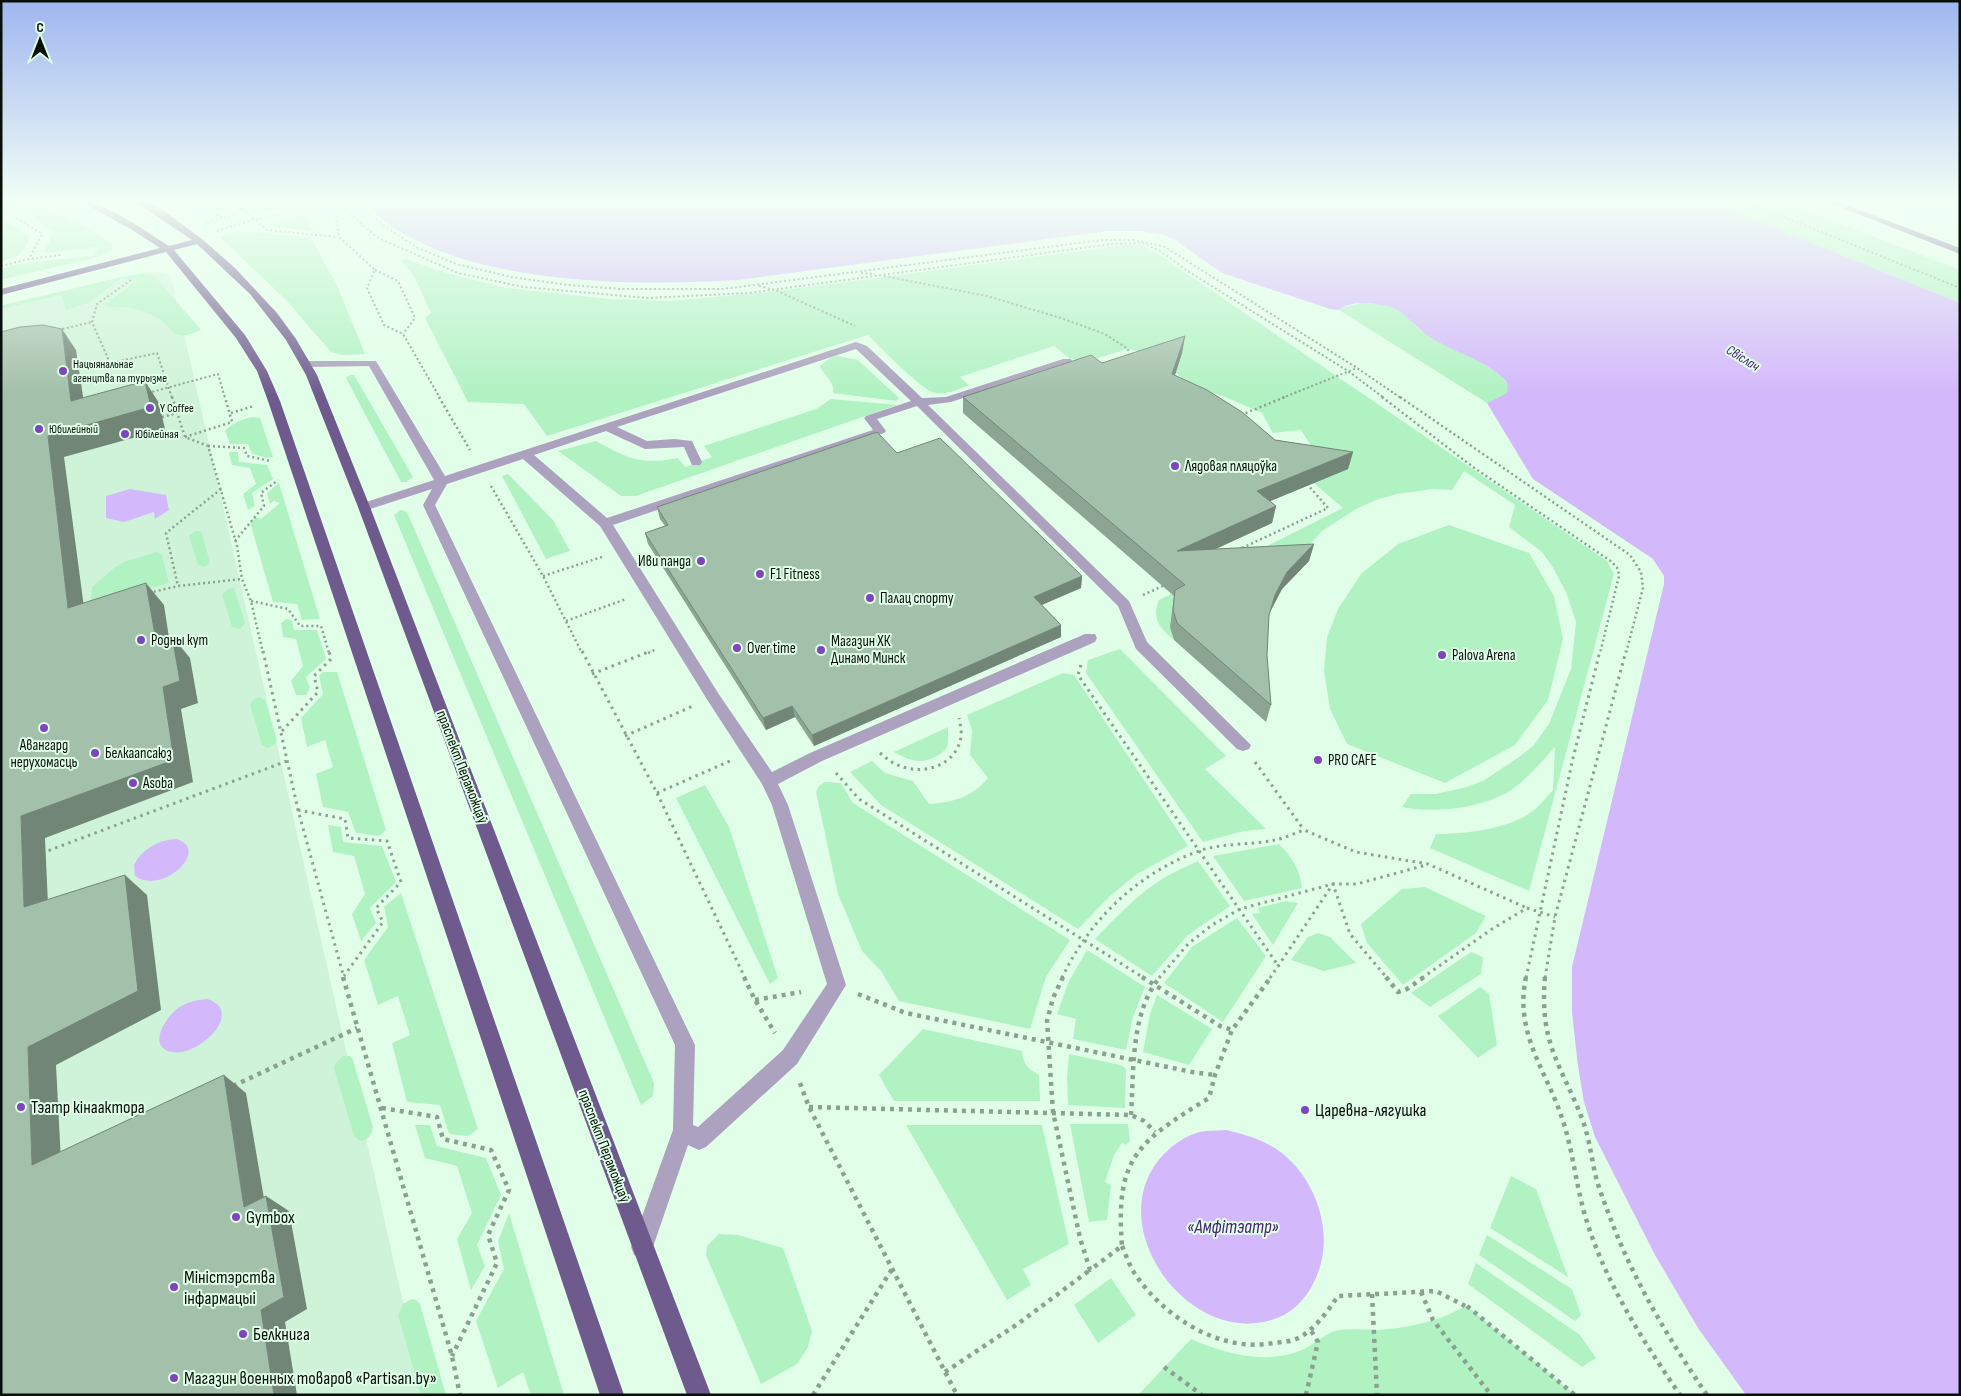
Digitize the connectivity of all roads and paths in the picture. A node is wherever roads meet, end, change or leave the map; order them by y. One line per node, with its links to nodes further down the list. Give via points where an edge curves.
1 (108, 265): 19 (main road)
2 (181, 265): 116 (main road, via 241,337 262,372 274,401)
3 (224, 265): 28 (main road, праспект Пераможцаў, via 287,332)
4 (370, 265): 12 (path)
5 (438, 265): 18 (path, via 499,282 576,293 647,298)
6 (461, 265): 16 (path, via 511,277 621,289 723,289)
7 (909, 265): 13 (path)
8 (954, 265): 14 (path)
9 (1179, 265): 30 (path)
10 (1195, 265): 29 (path)
11 (1903, 265): 17 (path)
12 (375, 270): 22 (path, via 368,288 384,325); 22 (path, via 398,281 415,318)
13 (856, 272): 14 (path); 16 (path)
14 (880, 275): 18 (path); 24 (path, via 987,296 1061,318 1105,334 1128,349)
15 (131, 280): 20 (path, via 97,304)
16 (756, 285): 18 (path)
17 (1960, 288)
18 (775, 290): 23 (path, via 857,327)
19 (1, 292)
20 (92, 322): 21 (path); 31 (path, via 110,362 157,353)
21 (56, 330)
22 (403, 334): 43 (path)
23 (856, 345): 33 (lane); 37 (lane)
24 (1129, 358): 26 (path); 27 (path)
25 (1067, 361): 33 (lane, via 947,400)
26 (1121, 362)
27 (1136, 362)
28 (306, 364): 45 (lane, via 372,363); 48 (main road, праспект Пераможцаў)
29 (1357, 368): 30 (path); 85 (path, via 1621,548 1641,572 1643,588)
30 (1348, 371): 36 (path, via 1241,415); 84 (path, via 1473,467 1601,553 1618,568 1619,576 1573,758)
31 (169, 388): 32 (path); 34 (path); 38 (path, via 218,374 231,413 232,422)
32 (142, 395)
33 (919, 402): 49 (lane, via 870,418 880,431); 60 (lane)
34 (177, 413): 35 (path); 38 (path)
35 (162, 417)
36 (1247, 422)
37 (607, 427): 40 (lane); 42 (lane, via 645,445 688,444)
38 (185, 437): 39 (path)
39 (208, 446): 41 (path, via 244,448 247,456); 47 (path)
40 (525, 454): 43 (lane); 49 (lane)
41 (272, 461)
42 (696, 462)
43 (481, 469): 45 (lane); 53 (path)
44 (279, 479): 50 (path, via 261,493 264,506)
45 (442, 482): 48 (lane); 103 (lane, via 429,505 685,1045)
46 (1308, 486): 52 (path, via 1328,508)
47 (221, 489): 50 (path); 56 (path, via 166,534)
48 (364, 507): 106 (main road, праспект Пераможцаў)
49 (605, 523): 51 (lane)
50 (235, 542): 54 (path)
51 (622, 550): 53 (path); 57 (lane)
52 (1240, 550)
53 (543, 576): 61 (path)
54 (242, 579): 56 (path); 59 (path)
55 (1169, 583): 60 (path)
56 (178, 586): 58 (path)
57 (646, 592): 61 (path); 63 (lane)
58 (141, 596)
59 (251, 601): 67 (path); 67 (path, via 288,609 300,626 321,626 331,659 314,676 318,692)
60 (1124, 604): 70 (lane, via 1141,645)
61 (566, 621): 64 (path)
62 (1090, 638): 66 (lane); 78 (path, via 1078,675)
63 (678, 641): 64 (path); 65 (lane)
64 (592, 674): 68 (path)
65 (713, 697): 68 (path); 71 (lane)
66 (952, 698): 69 (lane); 69 (path, via 961,726 961,739 957,753 949,762 926,770 904,768 886,759)
67 (282, 732): 73 (path)
68 (625, 736): 75 (path)
69 (865, 736): 72 (lane)
70 (1243, 746): 77 (path)
71 (749, 753): 74 (lane); 75 (path)
72 (816, 757): 74 (lane); 86 (path, via 843,779 859,800)
73 (286, 761): 76 (path); 79 (path)
74 (769, 781): 89 (lane, via 780,804)
75 (657, 793): 91 (path)
76 (298, 810): 88 (path); 88 (path, via 344,819 348,838 387,841 401,882 376,908 383,922)
77 (1304, 830): 78 (path, via 1276,840); 80 (path, via 1356,852)
78 (1200, 850): 83 (path); 86 (path, via 1154,873 1126,893)
79 (38, 855)
80 (1428, 864): 81 (path, via 1357,884); 82 (path)
81 (1333, 884): 82 (path, via 1350,934 1398,992); 83 (path); 87 (path)
82 (1527, 908): 84 (path)
83 (1240, 909): 87 (path); 90 (path, via 1188,944)
84 (1540, 911): 85 (path); 125 (path, via 1525,981 1524,1006 1531,1047 1566,1129 1579,1198 1591,1234 1609,1276)
85 (1556, 918): 126 (path, via 1545,980 1544,1016 1551,1054 1583,1122 1598,1186 1619,1243 1669,1335)
86 (1082, 941): 90 (path); 94 (path, via 1053,998)
87 (1279, 967): 93 (path)
88 (344, 977): 92 (path)
89 (837, 985): 91 (path); 94 (path, via 906,1013); 95 (lane)
90 (1153, 986): 93 (path); 96 (path, via 1139,1024)
91 (754, 1000): 95 (path)
92 (357, 1028): 98 (path); 99 (path)
93 (1232, 1030): 97 (path)
94 (1048, 1043): 96 (path); 101 (path)
95 (790, 1057): 100 (path); 103 (lane, via 699,1140)
96 (1135, 1060): 97 (path); 102 (path)
97 (1215, 1075): 104 (path, via 1209,1098)
98 (224, 1090)
99 (382, 1108): 112 (path); 112 (path, via 436,1116 442,1139 491,1150 509,1190 488,1235 497,1263)
100 (809, 1108): 101 (path); 107 (path)
101 (1053, 1112): 102 (path); 108 (path)
102 (1131, 1115): 104 (path, via 1144,1121)
103 (683, 1130): 106 (lane)
104 (1155, 1132): 105 (path, via 1133,1157 1123,1179 1119,1206)
105 (1122, 1246): 108 (path); 111 (path, via 1136,1276 1159,1302 1189,1325 1227,1342 1259,1345 1295,1340)
106 (642, 1247): 117 (main road, праспект Пераможцаў)
107 (892, 1269): 114 (path); 118 (path)
108 (1090, 1270): 114 (path)
109 (1421, 1292): 110 (path); 123 (path, via 1433,1320); 124 (path, via 1436,1291 1466,1306)
110 (1372, 1294): 111 (path, via 1338,1296 1320,1322); 122 (path)
111 (1310, 1329): 121 (path, via 1318,1342)
112 (452, 1356): 115 (path)
113 (1164, 1368): 120 (path)
114 (945, 1372): 119 (path)
115 (460, 1395)
116 (612, 1395)
117 (699, 1395)
118 (813, 1395)
119 (957, 1395)
120 (1202, 1395)
121 (1306, 1395)
122 (1377, 1395)
123 (1491, 1395)
124 (1574, 1395)
125 (1680, 1395)
126 (1707, 1395)

